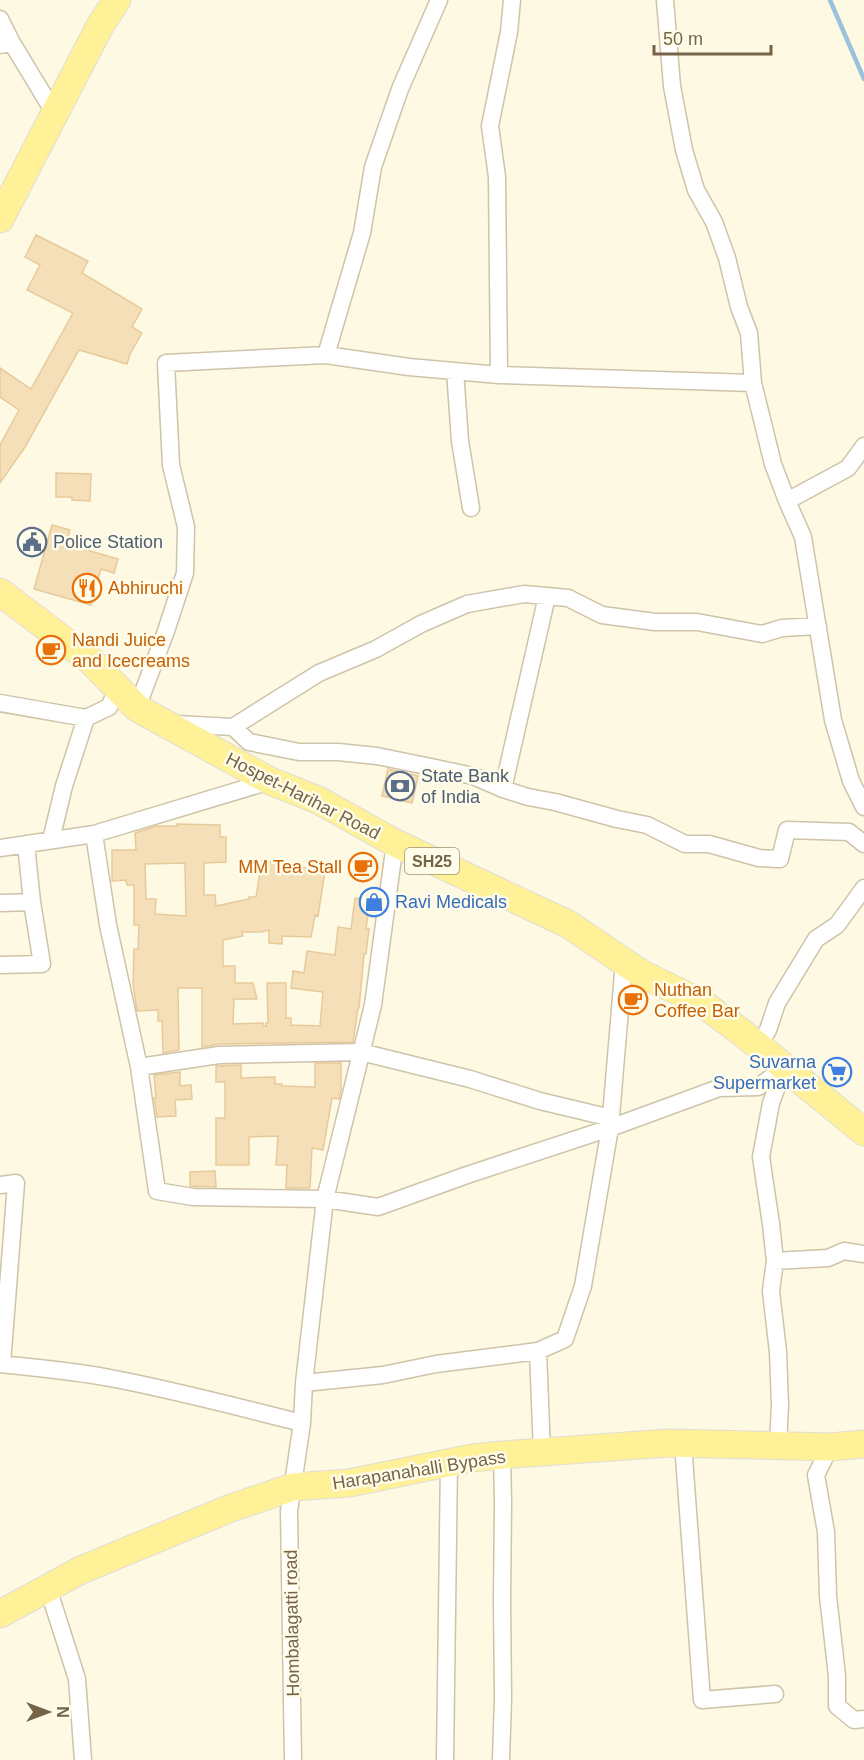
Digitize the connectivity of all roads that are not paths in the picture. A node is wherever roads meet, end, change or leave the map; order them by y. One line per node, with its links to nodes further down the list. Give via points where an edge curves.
1 (117, 0): 7 (main road)
2 (439, 0): 9 (street, via 400,89 373,167 362,233)
3 (512, 0): 11 (street, via 490,126 497,177)
4 (665, 0): 12 (street, via 672,86 684,150 696,190 714,222 727,258 748,333)
5 (0, 19): 6 (street)
6 (6, 44): 7 (street)
7 (54, 114): 8 (main road)
8 (0, 219)
9 (326, 355): 10 (street); 21 (street, via 166,363 171,465 186,527 186,573)
10 (455, 371): 11 (street); 15 (street, via 460,441)
11 (499, 375): 12 (street)
12 (753, 383): 14 (street)
13 (864, 446): 14 (street, via 849,468)
14 (786, 501): 18 (street, via 803,537)
15 (471, 508)
16 (0, 592): 19 (main road, Hospet-Harihar Road / SH25, via 90,660)
17 (547, 596): 18 (street, via 568,598 602,615 697,621 762,634 782,628); 24 (street, via 524,594 467,604 319,673); 26 (street)
18 (818, 626): 27 (street, via 833,720 851,781)
19 (118, 688): 21 (main road, Hospet-Harihar Road / SH25); 22 (street, via 109,707)
20 (0, 703): 22 (street)
21 (136, 708): 23 (main road, Hospet-Harihar Road / SH25)
22 (86, 718): 29 (street)
23 (166, 724): 24 (street); 25 (main road, Hospet-Harihar Road / SH25)
24 (233, 728): 26 (street, via 249,742 299,752 377,756 473,776)
25 (270, 781): 28 (street); 30 (main road, Hospet-Harihar Road / SH25, via 318,800)
26 (503, 789): 32 (street, via 647,825 685,844 709,844 759,858 780,859 787,830 849,832)
27 (864, 807)
28 (94, 834): 29 (street); 41 (street, via 108,925)
29 (51, 840): 31 (street)
30 (395, 843): 37 (main road, Hospet-Harihar Road / SH25, via 567,924); 40 (street, Hombalagatti road, via 373,1005)
31 (26, 844): 33 (street); 35 (street)
32 (864, 844)
33 (0, 848)
34 (864, 888): 39 (street, via 837,925 816,939 777,1003)
35 (32, 902): 36 (street); 38 (street, via 42,964)
36 (0, 903)
37 (624, 962): 39 (main road, Hospet-Harihar Road / SH25, via 702,1003); 43 (street)
38 (0, 964)
39 (758, 1047): 42 (main road, Hospet-Harihar Road / SH25)
40 (361, 1052): 41 (street, via 219,1055); 43 (street, via 470,1079); 46 (street, Hombalagatti road)
41 (139, 1067): 46 (street, via 157,1191 193,1197)
42 (784, 1068): 43 (street, via 758,1087 719,1088); 44 (main road, Hospet-Harihar Road / SH25); 48 (street, via 771,1103 761,1157)
43 (611, 1123): 46 (street, via 378,1207); 49 (street, via 583,1286 565,1339)
44 (864, 1131)
45 (0, 1185): 50 (street, via 16,1183)
46 (325, 1199): 51 (street, Hombalagatti road)
47 (864, 1254): 48 (street, via 844,1251 828,1258)
48 (775, 1260): 55 (street, via 771,1291 778,1352)
49 (538, 1351): 51 (street); 57 (street)
50 (1, 1364): 52 (street, via 112,1378)
51 (304, 1383): 52 (street, Hombalagatti road)
52 (302, 1423): 60 (street, Hombalagatti road)
53 (683, 1444): 55 (main road, Harapanahalli Bypass); 57 (main road, Harapanahalli Bypass); 63 (street, via 702,1700)
54 (864, 1444): 56 (main road, Harapanahalli Bypass)
55 (778, 1446): 56 (main road, Harapanahalli Bypass)
56 (830, 1447): 64 (street, via 816,1475 826,1532 837,1706 854,1720)
57 (542, 1453): 58 (main road, Harapanahalli Bypass)
58 (502, 1455): 59 (main road, Harapanahalli Bypass); 68 (street)
59 (448, 1462): 60 (main road, Harapanahalli Bypass, via 349,1483); 67 (street)
60 (292, 1487): 61 (main road, Harapanahalli Bypass, via 81,1570); 66 (street, Hombalagatti road, via 289,1511)
61 (48, 1588): 62 (main road, Harapanahalli Bypass); 65 (street, via 77,1679)
62 (0, 1614)
63 (775, 1694)
64 (864, 1719)
65 (83, 1760)
66 (293, 1760)
67 (445, 1760)
68 (501, 1760)

